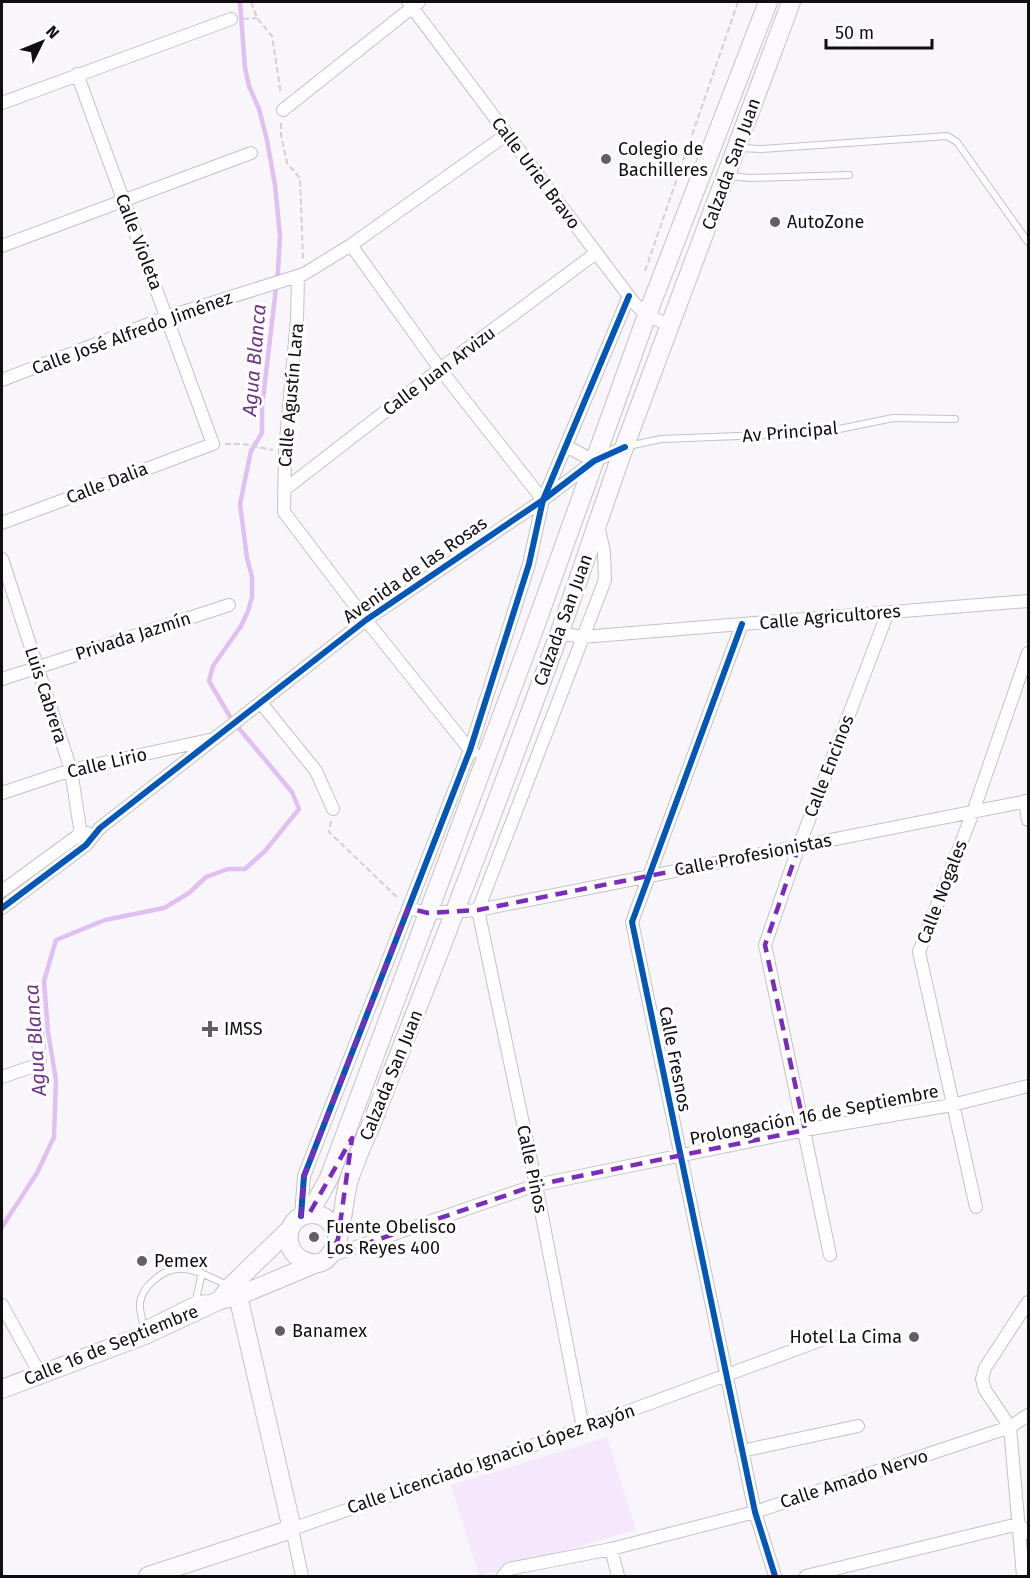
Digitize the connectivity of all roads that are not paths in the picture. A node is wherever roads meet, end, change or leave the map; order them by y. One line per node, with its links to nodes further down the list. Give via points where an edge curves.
1 (768, 2): 19 (main road, Calzada San Juan)
2 (791, 2): 9 (main road, Calzada San Juan)
3 (413, 3): 7 (street); 8 (street, Calle Uriel Bravo)
4 (231, 19): 5 (street)
5 (77, 74): 6 (street); 13 (street, Calle Violeta)
6 (2, 103)
7 (284, 110)
8 (506, 135): 16 (street, Calle José Alfredo Jiménez); 17 (street, Calle Uriel Bravo)
9 (737, 148): 12 (main road, Calzada San Juan); 14 (lane, via 761,150 946,136 957,142)
10 (251, 153): 13 (street)
11 (849, 175): 12 (lane)
12 (727, 176): 21 (main road, Calzada San Juan)
13 (124, 201): 15 (street); 20 (street, Calle Violeta)
14 (1029, 242)
15 (2, 246)
16 (351, 246): 18 (street, Calle José Alfredo Jiménez); 22 (street)
17 (596, 254): 19 (street, Calle Uriel Bravo); 22 (street, Calle Juan Arvizu)
18 (297, 276): 20 (street, Calle José Alfredo Jiménez); 29 (street, Calle Agustín Lara)
19 (637, 305): 21 (street, Calle Uriel Bravo); 26 (street); 28 (main road, Calzada San Juan)
20 (167, 317): 23 (street, Calle José Alfredo Jiménez); 25 (street, Calle Violeta)
21 (671, 326): 27 (main road, Calzada San Juan)
22 (440, 369): 29 (street, Calle Juan Arvizu); 30 (street)
23 (2, 380)
24 (955, 419): 27 (lane, Av Principal, via 893,418 820,433 662,439)
25 (213, 444): 31 (street, Calle Dalia)
26 (566, 446): 28 (street); 30 (street)
27 (625, 447): 28 (street, Avenida de las Rosas); 32 (main road, Calzada San Juan)
28 (594, 461): 30 (street, Avenida de las Rosas); 46 (main road, Calzada San Juan, via 532,635)
29 (284, 490): 37 (street, Calle Agustín Lara, via 284,512)
30 (543, 500): 37 (street, Avenida de las Rosas); 46 (street)
31 (2, 523)
32 (598, 524): 39 (main road, Calzada San Juan); 40 (street, via 605,580)
33 (2, 559): 42 (street, Luis Cabrera)
34 (1029, 601): 36 (street, Calle Agricultores)
35 (229, 605): 42 (street, Privada Jazmín)
36 (888, 612): 38 (street, Calle Agricultores); 54 (street, Calle Encinos)
37 (366, 620): 44 (street, Avenida de las Rosas); 46 (street)
38 (742, 624): 40 (street, Calle Agricultores); 55 (street, Calle Fresnos)
39 (559, 633): 40 (street, Calle Agricultores); 59 (main road, Calzada San Juan)
40 (582, 637): 60 (street)
41 (1029, 653): 51 (street, Calle Nogales)
42 (37, 668): 43 (street, Privada Jazmín); 47 (street, Luis Cabrera)
43 (2, 679)
44 (258, 706): 45 (street, Avenida de las Rosas); 50 (street, via 316,771)
45 (214, 739): 47 (street, Calle Lirio); 53 (street)
46 (477, 753): 58 (street); 61 (main road, Calzada San Juan)
47 (71, 770): 48 (street, Calle Lirio); 53 (street, Luis Cabrera)
48 (2, 793)
49 (1027, 801): 51 (street, Calle Profesionistas); 52 (street)
50 (333, 809)
51 (973, 812): 54 (street, Calle Profesionistas); 65 (street, Calle Nogales, via 919,952)
52 (1029, 820)
53 (83, 840): 56 (street); 57 (street)
54 (799, 846): 55 (street, Calle Profesionistas); 66 (street, Calle Encinos, via 765,945)
55 (648, 876): 60 (street, Calle Profesionistas); 67 (street, Calle Fresnos, via 632,922)
56 (2, 891)
57 (2, 908)
58 (408, 908): 61 (street, Calle Profesionistas); 72 (street, via 304,1176)
59 (457, 910): 60 (street, Calle Profesionistas); 61 (street, Calle Profesionistas); 69 (main road, Calzada San Juan)
60 (478, 910): 70 (street, Calle Pinos)
61 (428, 913): 68 (main road, Calzada San Juan)
62 (34, 994): 63 (street, via 40,1064)
63 (2, 1077)
64 (1029, 1086): 65 (street, Prolongación 16 de Septiembre)
65 (952, 1105): 66 (street, Prolongación 16 de Septiembre); 71 (street, Calle Nogales)
66 (805, 1131): 67 (street, Prolongación 16 de Septiembre); 74 (street, Calle Encinos)
67 (680, 1156): 70 (street, Prolongación 16 de Septiembre); 83 (street, Calle Fresnos)
68 (329, 1178): 69 (main road); 72 (main road, Calzada San Juan)
69 (348, 1182): 73 (main road, Calzada San Juan)
70 (536, 1185): 75 (street, Prolongación 16 de Septiembre); 89 (street, Calle Pinos)
71 (976, 1207)
72 (300, 1220): 73 (main road, via 320,1214 336,1228); 75 (main road, via 289,1242 294,1253 304,1261); 77 (main road, Calle 16 de Septiembre)
73 (338, 1239): 75 (main road, via 336,1248)
74 (830, 1255)
75 (323, 1259): 77 (main road, Calle 16 de Septiembre)
76 (202, 1272): 77 (lane); 78 (lane); 81 (lane, via 178,1267 161,1273 145,1288 140,1304)
77 (229, 1294): 78 (lane); 81 (main road, Calle 16 de Septiembre); 93 (main road)
78 (196, 1299): 81 (lane)
79 (1029, 1302): 88 (street, via 985,1368 982,1379)
80 (2, 1305): 84 (street)
81 (144, 1330): 84 (main road, Calle 16 de Septiembre)
82 (832, 1336): 83 (street, Calle Licenciado Ignacio López Rayón)
83 (726, 1375): 89 (street, Calle Licenciado Ignacio López Rayón); 90 (street, Calle Fresnos)
84 (41, 1376): 85 (main road, Calle 16 de Septiembre)
85 (2, 1389)
86 (1029, 1415): 88 (street, Calle Amado Nervo)
87 (858, 1426): 90 (street)
88 (1010, 1427): 91 (street, Calle Amado Nervo); 92 (street)
89 (583, 1428): 93 (street, Calle Licenciado Ignacio López Rayón)
90 (742, 1451): 91 (street, Calle Fresnos)
91 (755, 1512): 95 (street, Calle Amado Nervo); 100 (street, Calle Fresnos)
92 (1018, 1524): 94 (street); 101 (street); 102 (street)
93 (292, 1530): 96 (main road, Calle Licenciado Ignacio López Rayón); 97 (street)
94 (1029, 1533)
95 (611, 1550): 98 (street, Calle Amado Nervo, via 509,1569); 99 (street)
96 (148, 1576)
97 (302, 1576)
98 (503, 1576)
99 (618, 1576)
100 (775, 1576)
101 (806, 1576)
102 (1023, 1576)

